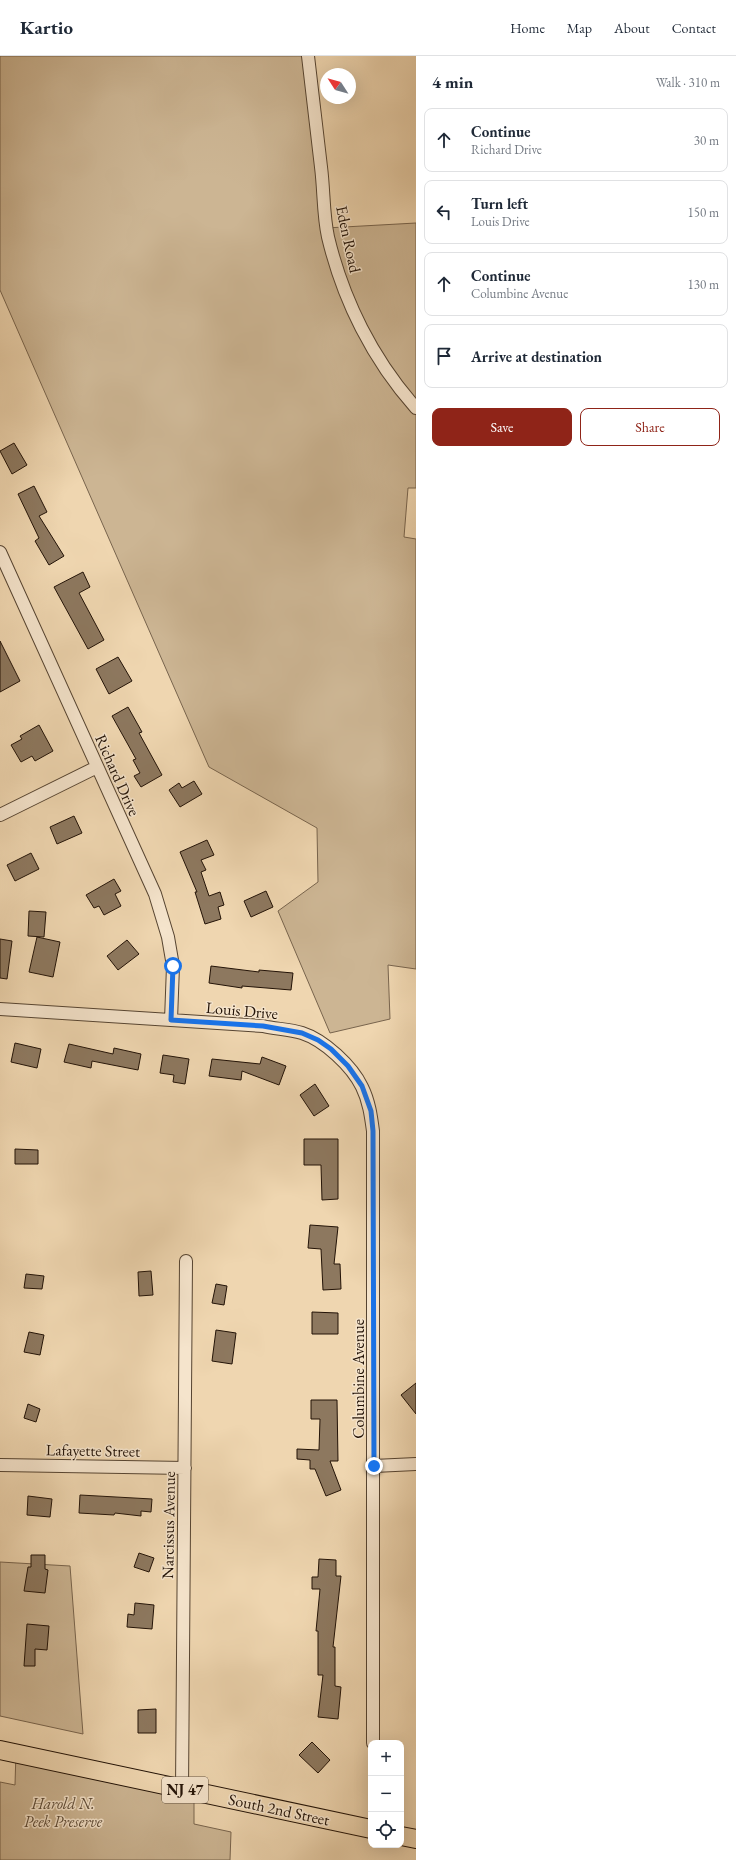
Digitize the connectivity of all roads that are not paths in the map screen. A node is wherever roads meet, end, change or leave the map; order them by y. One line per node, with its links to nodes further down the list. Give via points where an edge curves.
1 (308, 56): 2 (street, Eden Road, via 325,218 335,262 346,294 380,361)
2 (416, 408)
3 (0, 552): 4 (street, Richard Drive)
4 (97, 767): 5 (street); 7 (street, Richard Drive, via 155,894 168,937 173,966)
5 (0, 815)
6 (0, 1009): 7 (street, Louis Drive)
7 (171, 1020): 8 (street, Louis Drive, via 263,1026 302,1033 331,1049 348,1066 362,1086 371,1111)
8 (373, 1182): 12 (street, Columbine Avenue)
9 (186, 1261): 13 (street, Narcissus Avenue)
10 (416, 1464): 12 (street)
11 (0, 1465): 13 (street, Lafayette Street)
12 (374, 1466): 14 (street, Columbine Avenue)
13 (185, 1468): 16 (street, Narcissus Avenue)
14 (373, 1740)
15 (0, 1750): 16 (main road, South 2nd Street / NJ 47)
16 (182, 1789): 17 (main road, South 2nd Street / NJ 47)
17 (368, 1828)
18 (404, 1837): 19 (main road)
19 (416, 1839)

